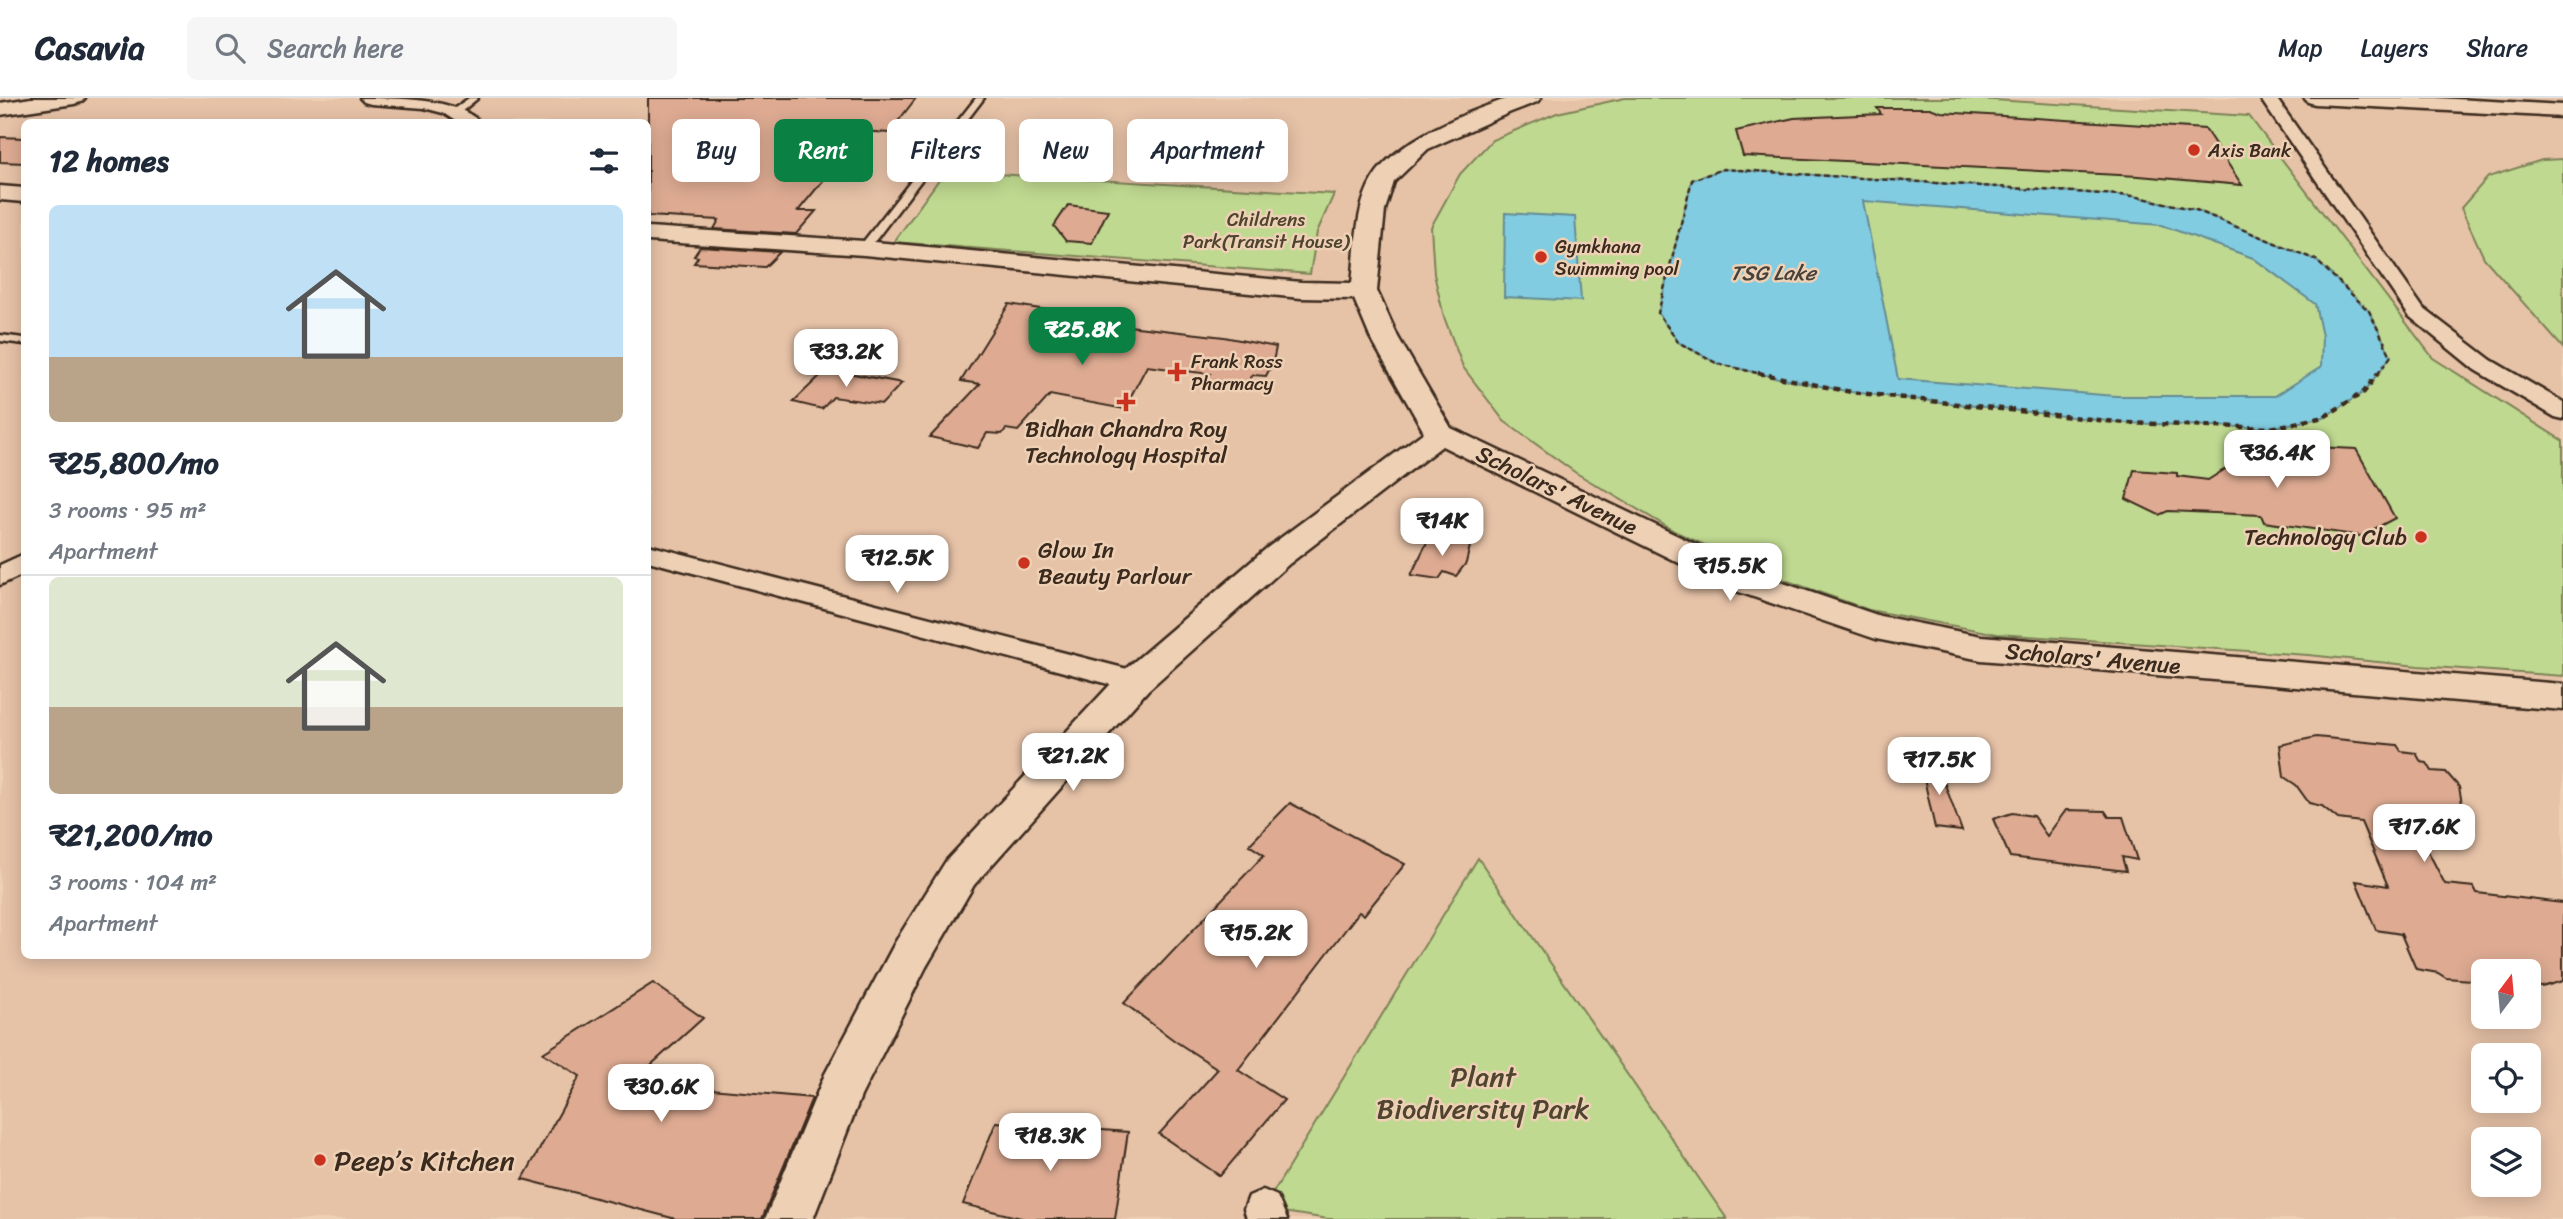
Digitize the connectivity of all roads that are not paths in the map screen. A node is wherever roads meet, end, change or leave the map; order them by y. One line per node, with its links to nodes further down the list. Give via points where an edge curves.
1 (74, 98): 7 (street)
2 (371, 98): 8 (street)
3 (980, 98): 13 (lane)
4 (1530, 98): 14 (street, via 1420,144 1383,180 1373,210)
5 (2268, 98): 17 (street, via 2416,312 2483,365)
6 (2315, 98): 9 (street)
7 (0, 109)
8 (467, 110)
9 (2563, 111)
10 (0, 193): 11 (street)
11 (21, 195)
12 (651, 234): 13 (street)
13 (864, 248): 14 (street, via 1301,290)
14 (1364, 291): 18 (street, via 1384,337)
15 (0, 338): 16 (lane)
16 (21, 341)
17 (2563, 412)
18 (1440, 434): 22 (street, via 1278,556); 23 (street, Scholars' Avenue, via 1748,583 1876,627 1981,648)
19 (651, 554): 22 (street)
20 (21, 565): 21 (street)
21 (0, 576)
22 (1135, 681): 24 (street, via 960,873 911,954 841,1089)
23 (2563, 697)
24 (789, 1219)

